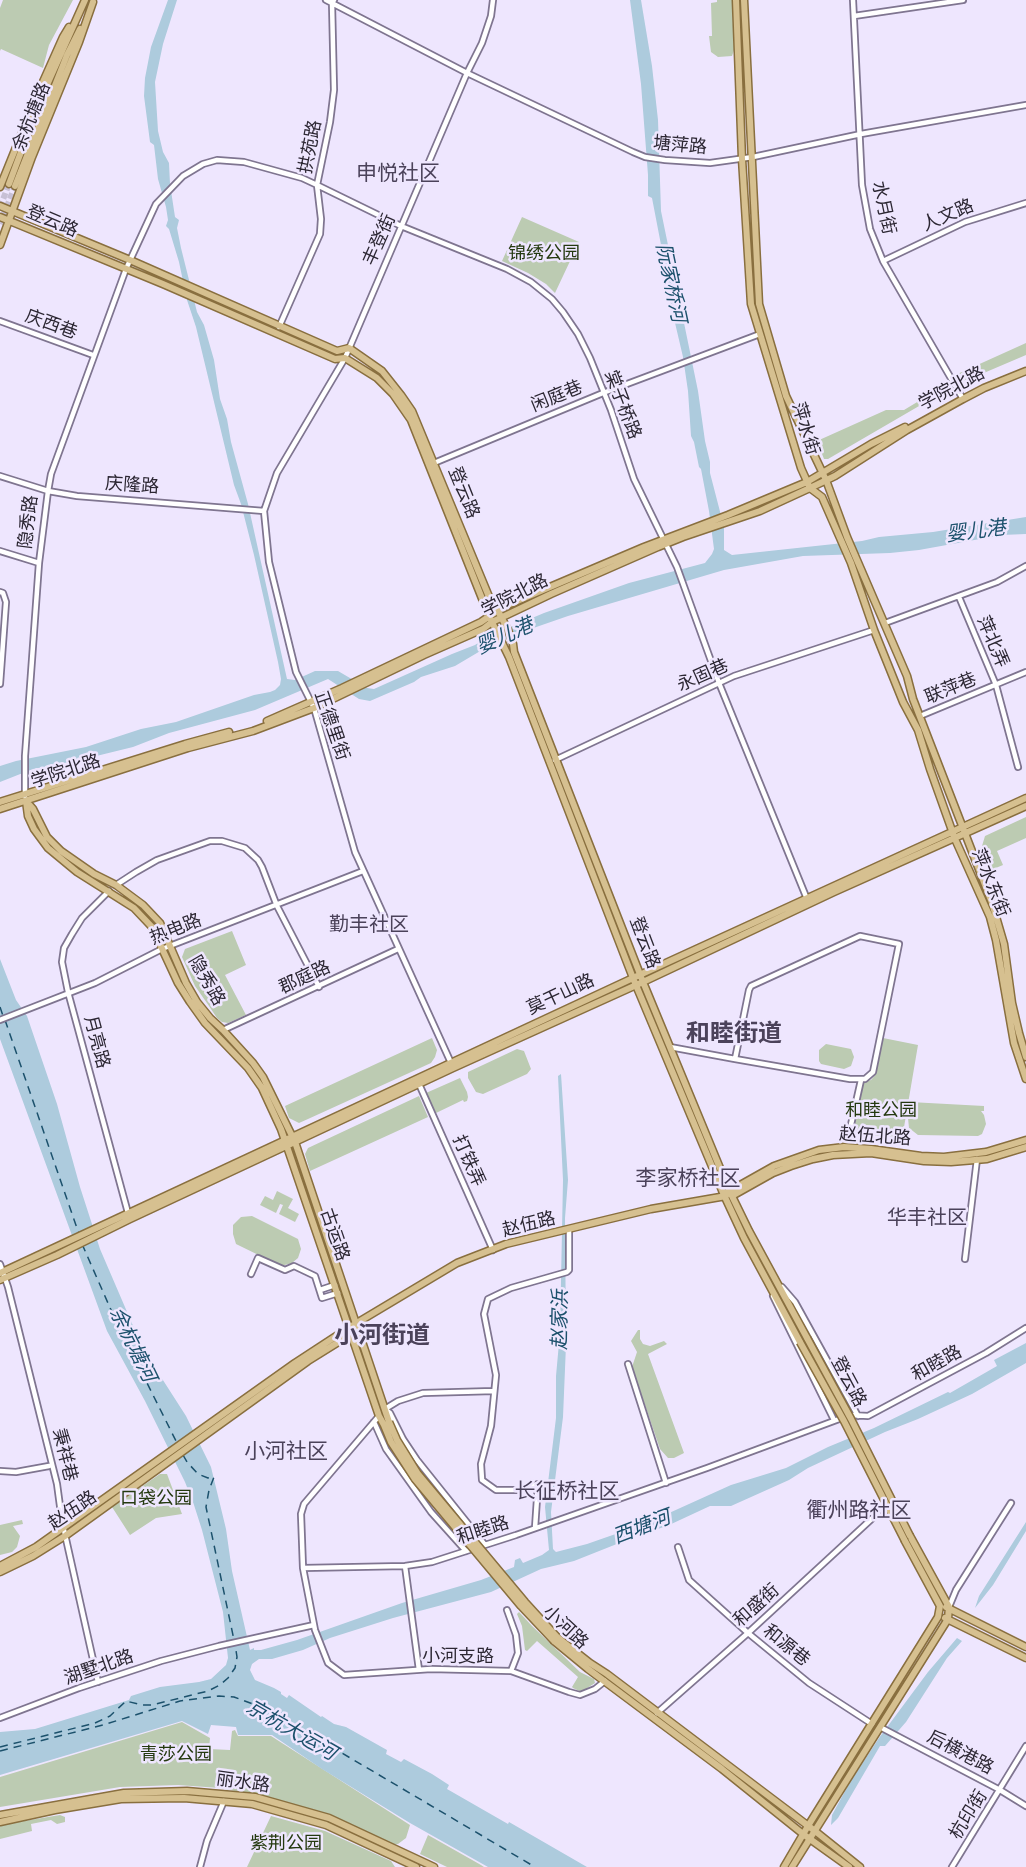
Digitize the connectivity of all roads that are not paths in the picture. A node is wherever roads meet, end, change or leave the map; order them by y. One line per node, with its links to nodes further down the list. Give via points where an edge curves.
1 (85, 0): 12 (main road, 余杭塘路)
2 (326, 0): 10 (street, 塘萍路)
3 (493, 0): 14 (street, 丰登街, via 482,43)
4 (736, 0): 18 (main road, 萍水街)
5 (744, 0): 17 (main road, 萍水街)
6 (854, 0): 13 (street, 水月街)
7 (908, 0): 11 (street)
8 (963, 0): 11 (street)
9 (94, 1): 12 (main road, 余杭塘路, via 12,185 42,96); 23 (main road, 余杭塘路)
10 (333, 2): 14 (street, 塘萍路); 19 (street, 拱苑路, via 334,90)
11 (908, 9): 13 (street)
12 (79, 11): 20 (main road, 余杭塘路, via 63,37)
13 (854, 16): 16 (street, 水月街)
14 (467, 73): 18 (street, 塘萍路, via 645,157 710,163); 26 (street, 丰登街)
15 (1026, 105): 16 (street, 塘萍路)
16 (861, 134): 17 (street, 塘萍路); 29 (street, 水月街, via 866,212)
17 (753, 157): 18 (street, 塘萍路); 42 (main road, 萍水街, via 759,304 786,396)
18 (742, 159): 33 (main road, 萍水街, via 750,304)
19 (317, 184): 26 (street, 棠子桥路); 28 (street, 棠子桥路, via 230,160 203,164 183,176 156,204); 32 (street, 拱苑路, via 320,234)
20 (0, 187)
21 (1026, 203): 29 (street, 人文路, via 965,222)
22 (0, 206): 23 (main road, 登云路)
23 (12, 211): 25 (main road, 余杭塘路); 28 (main road, 登云路)
24 (0, 217): 25 (main road, 登云路)
25 (9, 220): 27 (main road, 余杭塘路); 30 (main road, 登云路)
26 (401, 226): 34 (street, 丰登街); 38 (street, 棠子桥路, via 507,269 552,299 578,334)
27 (0, 245)
28 (130, 260): 30 (street, 隐秀路); 32 (main road, 登云路)
29 (883, 261): 39 (street, 水月街)
30 (126, 269): 35 (street, 隐秀路); 36 (main road, 登云路, via 335,359)
31 (0, 321): 35 (street, 庆西巷)
32 (279, 327): 34 (main road, 登云路, via 337,351)
33 (760, 334): 38 (street, 闲庭巷); 43 (main road, 萍水街)
34 (350, 348): 36 (street, 丰登街); 40 (main road, 登云路, via 382,371 401,395)
35 (93, 355): 44 (street, 隐秀路)
36 (345, 358): 45 (street, 正德里街, via 277,473); 56 (main road, 登云路, via 385,385 411,420)
37 (1026, 369): 39 (main road, 学院北路)
38 (603, 393): 40 (street, 闲庭巷); 47 (street, 棠子桥路, via 634,479)
39 (961, 397): 42 (main road, 学院北路, via 871,444)
40 (434, 463): 54 (main road, 登云路)
41 (0, 476): 44 (street, 庆隆路)
42 (824, 477): 43 (main road, 学院北路); 46 (main road, 萍水街)
43 (809, 485): 46 (main road, 萍水街, via 822,497); 47 (main road, 学院北路)
44 (48, 491): 45 (street, 庆隆路); 50 (street, 隐秀路)
45 (264, 511): 63 (street, 正德里街, via 269,562 296,672)
46 (844, 538): 49 (main road, 萍水街)
47 (665, 541): 54 (main road, 学院北路); 55 (main road, 学院北路); 60 (street, 棠子桥路)
48 (0, 551): 50 (street)
49 (854, 562): 57 (main road, 萍水街); 58 (main road, 萍水街)
50 (39, 563): 67 (street, 隐秀路)
51 (1026, 566): 53 (street)
52 (0, 592): 61 (street, via 6,602)
53 (958, 597): 57 (street); 62 (street, 萍北弄)
54 (498, 611): 55 (main road, 登云路); 56 (main road, 学院北路)
55 (501, 618): 56 (main road, 学院北路); 65 (main road, 登云路)
56 (490, 619): 63 (main road, 学院北路); 65 (main road, 登云路)
57 (885, 623): 64 (main road, 萍水街)
58 (874, 630): 60 (street, 永固巷); 74 (main road, 萍水街, via 918,730)
59 (1026, 672): 62 (street, 联萍巷)
60 (719, 683): 65 (street, 永固巷); 80 (street, 棠子桥路)
61 (0, 684)
62 (996, 685): 64 (street, 联萍巷); 66 (street, 萍北弄)
63 (311, 704): 67 (main road, 学院北路, via 246,729); 69 (main road, 学院北路, via 253,731); 77 (street, 正德里街)
64 (920, 716): 73 (main road, 萍水街)
65 (553, 761): 85 (main road, 登云路)
66 (1018, 767)
67 (24, 793): 69 (street, 隐秀路); 70 (main road, 学院北路)
68 (1026, 798): 73 (main road, 莫干山路)
69 (26, 801): 72 (main road, 学院北路); 78 (main road, 隐秀路, via 47,837 61,851); 79 (main road, 隐秀路, via 34,829 48,848)
70 (0, 802)
71 (1026, 806): 75 (main road, 莫干山路)
72 (0, 809)
73 (962, 827): 74 (main road, 莫干山路); 75 (main road, 萍水街)
74 (952, 831): 76 (main road, 萍水街); 80 (main road, 莫干山路)
75 (965, 834): 76 (main road, 莫干山路); 91 (main road, 萍水东街, via 1004,944 1012,1003)
76 (955, 839): 85 (main road, 莫干山路); 94 (main road, 萍水东街, via 990,917 1012,1034)
77 (363, 871): 81 (street, 热电路); 84 (street, 正德里街)
78 (116, 885): 81 (street, via 184,849 222,841 245,848 258,860); 82 (main road, 隐秀路, via 159,923)
79 (109, 891): 83 (main road, 隐秀路, via 134,908 152,927); 87 (street, 月亮路, via 82,918 64,948 62,962)
80 (807, 899): 85 (main road, 莫干山路)
81 (277, 906): 82 (street, 热电路); 86 (street)
82 (170, 946): 83 (street, 热电路); 89 (main road, 隐秀路, via 197,1002)
83 (162, 949): 87 (street, 热电路, via 95,983); 100 (main road, 隐秀路, via 178,983 205,1023 262,1088)
84 (398, 949): 86 (street, 郡庭路); 93 (street, 正德里街)
85 (638, 980): 90 (main road, 登云路); 93 (main road, 莫干山路); 104 (main road, 登云路)
86 (319, 987): 89 (street, 郡庭路)
87 (68, 992): 88 (street, 热电路); 105 (street, 月亮路)
88 (0, 1020)
89 (223, 1030): 98 (main road, 隐秀路, via 263,1077)
90 (670, 1047): 92 (street); 103 (main road, 登云路)
91 (1026, 1057)
92 (735, 1059): 95 (street); 95 (street, via 751,986 860,936 867,937 899,944 873,1072)
93 (452, 1066): 96 (main road, 莫干山路); 98 (main road, 莫干山路)
94 (1026, 1079)
95 (861, 1080): 97 (street)
96 (419, 1084): 98 (main road, 莫干山路); 108 (street, 打铁弄)
97 (850, 1129)
98 (293, 1139): 100 (main road, 莫干山路); 117 (main road, 古运路)
99 (1026, 1140): 103 (main road, 赵伍北路, via 993,1150 944,1157 844,1147 819,1150 774,1166)
100 (286, 1143): 105 (main road, 莫干山路); 106 (main road, 莫干山路); 114 (main road, 古运路)
101 (1026, 1147): 102 (main road, 赵伍北路)
102 (977, 1160): 103 (main road, 赵伍北路, via 936,1162 871,1154 833,1155 790,1166); 109 (street)
103 (731, 1193): 104 (main road, 赵伍路); 113 (main road, 登云路)
104 (724, 1195): 107 (main road, 赵伍路); 113 (main road, 登云路)
105 (128, 1213): 106 (main road, 莫干山路)
106 (111, 1225): 112 (main road)
107 (568, 1230): 108 (main road, 赵伍路); 121 (street, via 567,1272 488,1299 484,1314 496,1375)
108 (493, 1250): 117 (main road, 赵伍路, via 457,1263)
109 (965, 1259)
110 (0, 1264): 112 (street, 秉祥巷)
111 (251, 1274): 115 (street, via 258,1258 285,1270 294,1266 315,1276)
112 (2, 1276): 135 (street, 秉祥巷, via 57,1484)
113 (770, 1278): 124 (street, via 795,1302); 125 (street, via 776,1306); 137 (main road, 登云路, bridge, via 851,1419)
114 (335, 1284): 115 (street); 116 (main road, 古运路)
115 (320, 1290): 116 (street, via 322,1298)
116 (338, 1293): 119 (main road, 古运路)
117 (357, 1324): 119 (main road, 赵伍路); 122 (main road, 古运路)
118 (1026, 1328): 124 (street, 和睦路, via 914,1392 868,1416)
119 (351, 1331): 123 (main road, 小河路); 128 (main road, 赵伍路)
120 (628, 1364): 131 (street)
121 (494, 1391): 122 (street, via 423,1393); 134 (street, via 491,1426 481,1464 482,1480 496,1490 520,1490 538,1484)
122 (386, 1409): 127 (main road, 古运路); 138 (street, via 417,1460)
123 (379, 1416): 126 (street); 127 (main road, 小河路)
124 (858, 1416): 125 (street, 和睦路, via 850,1414)
125 (834, 1420): 131 (street, 和睦路)
126 (374, 1422): 140 (street, via 386,1449 431,1512); 143 (street, via 304,1504)
127 (387, 1423): 152 (main road, 小河路, bridge, via 391,1442 415,1479 520,1606)
128 (158, 1465): 135 (main road, 赵伍路); 136 (main road, 赵伍路)
129 (49, 1466): 130 (street)
130 (0, 1471)
131 (666, 1482): 134 (street, 和睦路)
132 (1011, 1503): 146 (street)
133 (878, 1513): 151 (street, 和盛街)
134 (538, 1527): 138 (street, 和睦路)
135 (64, 1528): 136 (street, 秉祥巷); 141 (main road, 赵伍路)
136 (65, 1536): 144 (main road, 赵伍路); 158 (street, 秉祥巷)
137 (908, 1538): 145 (main road, 登云路); 146 (main road, 登云路)
138 (485, 1545): 140 (street, 和睦路)
139 (678, 1547): 151 (street, 和源巷, via 688,1580)
140 (466, 1551): 142 (street, 和睦路)
141 (0, 1566)
142 (405, 1566): 143 (street, 和睦路); 155 (street)
143 (303, 1568): 150 (street)
144 (0, 1572)
145 (940, 1606): 146 (main road); 148 (main road)
146 (949, 1607): 149 (main road); 153 (main road)
147 (507, 1610): 156 (street, via 518,1653)
148 (938, 1617): 149 (main road); 161 (main road)
149 (948, 1618): 154 (main road); 162 (main road)
150 (315, 1627): 155 (street, 小河支路, via 328,1663 344,1675); 158 (street, 湖墅北路, via 208,1649)
151 (748, 1633): 159 (street, 和盛街); 161 (street, 和源巷, via 809,1683)
152 (556, 1639): 157 (main road, 小河路); 159 (main road, 小河路)
153 (1026, 1647)
154 (1026, 1658)
155 (419, 1670): 156 (street, 小河支路)
156 (511, 1671): 157 (street, 小河支路, via 580,1695)
157 (605, 1681): 159 (main road, 小河路)
158 (98, 1682): 160 (street, 湖墅北路)
159 (655, 1715): 169 (main road, 小河路); 171 (main road, 小河路)
160 (0, 1718)
161 (872, 1724): 169 (main road)
162 (883, 1728): 164 (street, 后横港路); 170 (main road)
163 (1026, 1746): 164 (street, 杭印街)
164 (1000, 1790): 166 (street, 后横港路); 182 (street, 杭印街)
165 (224, 1801): 168 (main road, 丽水路, via 121,1799); 174 (main road, 丽水路, via 252,1804 326,1825); 175 (street)
166 (1026, 1806)
167 (0, 1815): 173 (main road, 丽水路, via 124,1793 187,1791 255,1797 329,1818)
168 (0, 1822)
169 (807, 1826): 170 (main road, 小河路); 171 (main road)
170 (815, 1831): 172 (main road); 181 (main road, 小河路)
171 (803, 1834): 172 (main road, 小河路); 178 (main road)
172 (810, 1839): 179 (main road); 180 (main road, 小河路)
173 (409, 1855): 174 (street); 177 (main road, 丽水路)
174 (405, 1865): 176 (main road, 丽水路)
175 (200, 1867)
176 (416, 1867)
177 (434, 1867)
178 (784, 1867)
179 (792, 1867)
180 (849, 1867)
181 (860, 1867)
182 (952, 1867)

